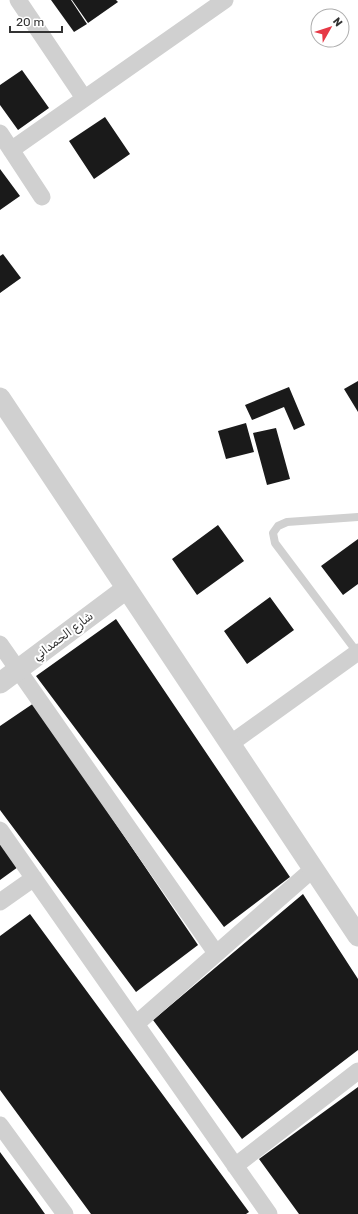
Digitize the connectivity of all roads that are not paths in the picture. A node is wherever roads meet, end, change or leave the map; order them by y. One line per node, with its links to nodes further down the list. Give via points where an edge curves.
1 (18, 0): 3 (street)
2 (225, 0): 3 (street)
3 (84, 98): 5 (street)
4 (0, 134): 5 (street)
5 (11, 150): 6 (street)
6 (42, 198)
7 (0, 398): 9 (street)
8 (358, 517): 11 (lane, via 287,522 278,526 273,533 275,543)
9 (126, 589): 12 (street, شارع الحمداني); 14 (street)
10 (0, 644): 12 (street)
11 (358, 652): 14 (street)
12 (18, 669): 13 (street, شارع الحمداني); 20 (street)
13 (0, 683)
14 (230, 744): 16 (street)
15 (0, 830): 17 (street)
16 (313, 869): 19 (street); 20 (street)
17 (34, 878): 18 (street); 21 (street)
18 (0, 902)
19 (358, 936)
20 (216, 954): 21 (street)
21 (136, 1024): 24 (street)
22 (358, 1071): 24 (street)
23 (0, 1125): 25 (street)
24 (235, 1166): 26 (street)
25 (65, 1214)
26 (269, 1214)

